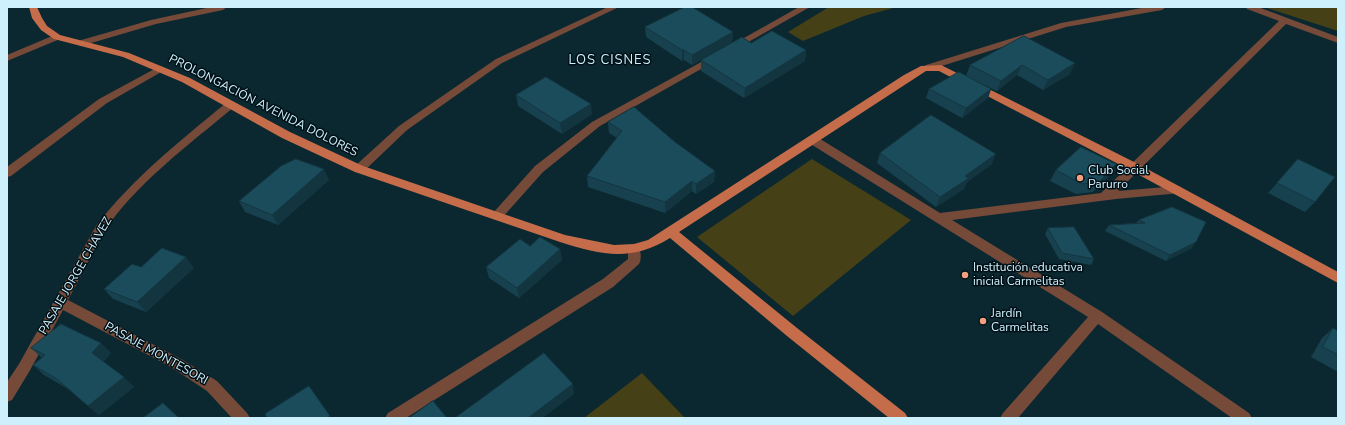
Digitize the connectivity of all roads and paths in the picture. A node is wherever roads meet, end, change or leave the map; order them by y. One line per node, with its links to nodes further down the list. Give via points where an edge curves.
1 (33, 7): 8 (main road, PROLONGACIÓN AVENIDA DOLORES, via 44,28)
2 (223, 7): 10 (street, via 154,22)
3 (615, 7): 17 (street, via 499,61 403,128)
4 (806, 7): 21 (street, via 596,124 539,169)
5 (1162, 7): 12 (street, via 1064,25)
6 (1250, 7): 7 (street)
7 (1285, 20): 9 (street); 16 (street)
8 (57, 37): 10 (main road, PROLONGACIÓN AVENIDA DOLORES); 11 (street)
9 (1338, 40)
10 (81, 43): 13 (main road, PROLONGACIÓN AVENIDA DOLORES, via 126,55)
11 (7, 58)
12 (929, 67): 15 (main road, PROLONGACIÓN AVENIDA DOLORES, via 919,70); 16 (main road, via 951,72)
13 (160, 68): 14 (main road, PROLONGACIÓN AVENIDA DOLORES); 18 (street, via 103,101)
14 (230, 105): 17 (main road, PROLONGACIÓN AVENIDA DOLORES, via 286,135); 26 (street, PASAJE JORGE CHAVEZ, via 164,162 113,211 100,229)
15 (813, 140): 22 (street); 23 (main road, PROLONGACIÓN AVENIDA DOLORES)
16 (1134, 167): 19 (main road); 20 (street)
17 (358, 168): 21 (main road, PROLONGACIÓN AVENIDA DOLORES)
18 (7, 173)
19 (1177, 190): 20 (street); 25 (main road)
20 (1104, 197): 22 (street)
21 (497, 216): 24 (main road, PROLONGACIÓN AVENIDA DOLORES, via 592,246 614,250)
22 (940, 217): 27 (street)
23 (670, 231): 24 (main road, PROLONGACIÓN AVENIDA DOLORES, via 652,243); 31 (main road)
24 (634, 249): 30 (street, via 635,261 608,283)
25 (1338, 278)
26 (60, 302): 28 (street, PASAJE JORGE CHAVEZ); 29 (street, PASAJE MONTESORI, via 176,363 212,386)
27 (1097, 316): 32 (street); 33 (street)
28 (7, 395)
29 (242, 418)
30 (393, 418)
31 (900, 418)
32 (1008, 418)
33 (1244, 418)

